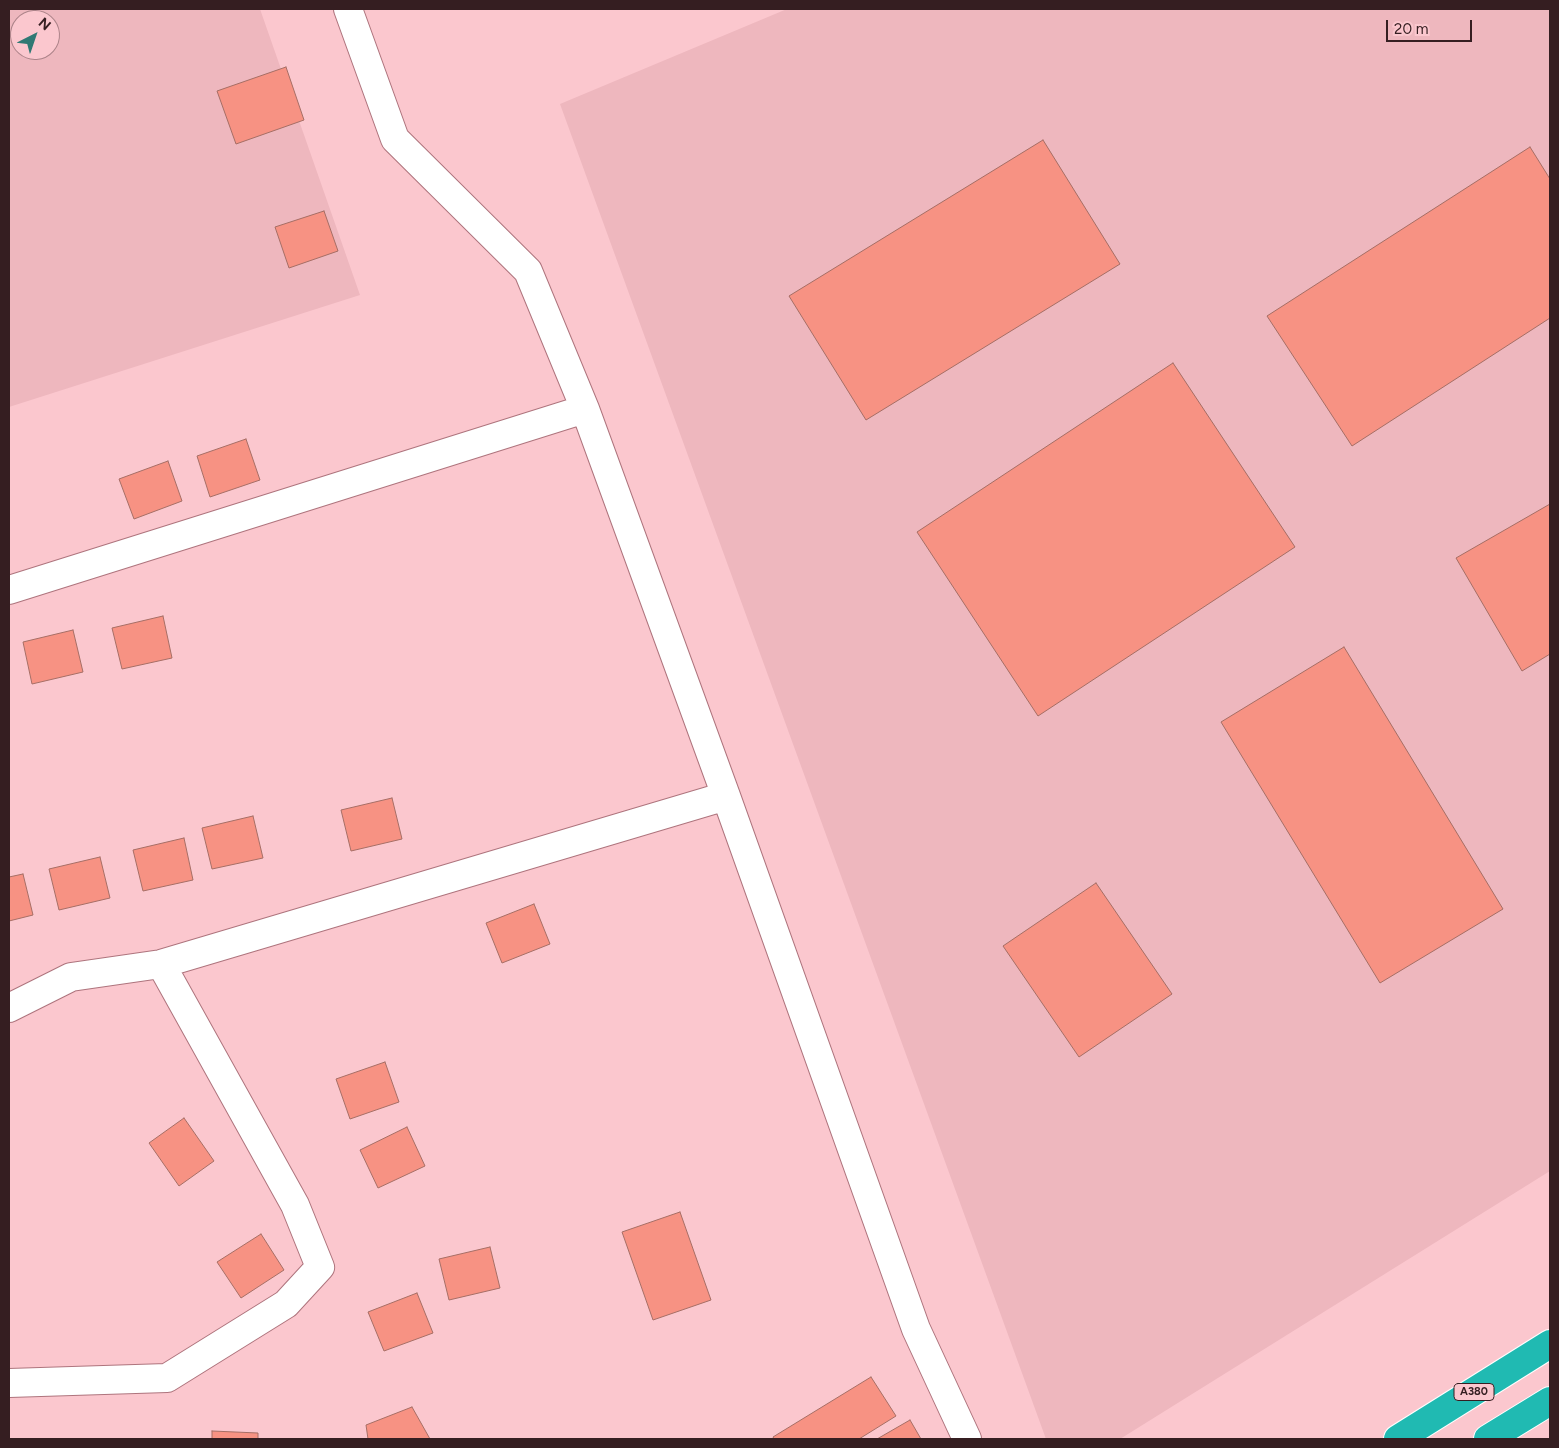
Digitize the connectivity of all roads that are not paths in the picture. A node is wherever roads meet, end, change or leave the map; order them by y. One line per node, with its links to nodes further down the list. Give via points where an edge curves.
1 (348, 9): 2 (street, via 395,139 528,271)
2 (585, 410): 3 (street); 4 (street)
3 (9, 590)
4 (726, 796): 5 (street); 10 (street, via 916,1329)
5 (161, 964): 6 (street, via 71,977); 8 (street, via 295,1205 320,1267 286,1304 167,1378)
6 (9, 1008)
7 (1550, 1344): 11 (highway, A380)
8 (9, 1383)
9 (1550, 1401): 12 (highway)
10 (967, 1439)
11 (1398, 1439)
12 (1488, 1439)

